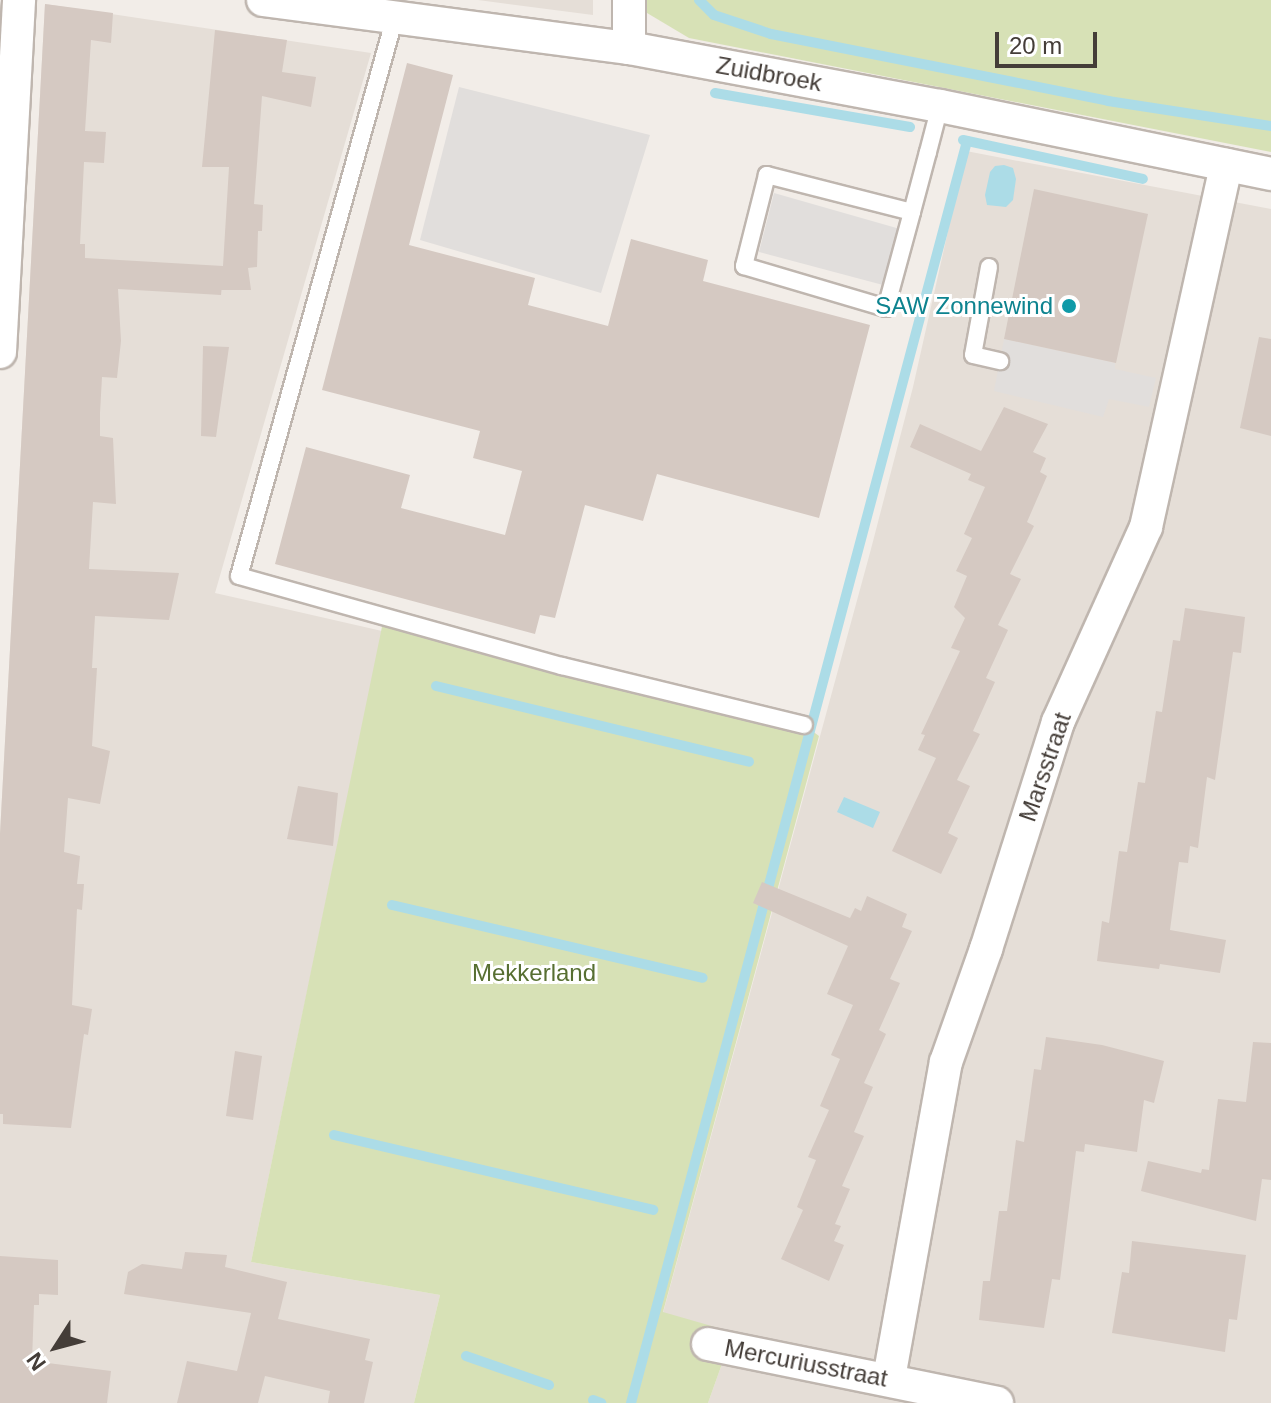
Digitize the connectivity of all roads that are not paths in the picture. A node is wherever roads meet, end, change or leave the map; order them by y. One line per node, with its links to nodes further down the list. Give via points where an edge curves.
1 (19, 0): 11 (street)
2 (263, 0): 4 (street, Zuidbroek)
3 (629, 0): 5 (street)
4 (395, 17): 5 (street, Zuidbroek); 13 (lane, via 239,576 562,666)
5 (629, 48): 6 (street, Zuidbroek)
6 (940, 106): 7 (street, Zuidbroek); 9 (lane)
7 (1226, 165): 8 (street, Zuidbroek); 15 (street, Marsstraat, via 1146,527 1058,722 946,1062)
8 (1271, 174)
9 (912, 212): 9 (lane, via 886,308 744,266 767,175)
10 (989, 267): 12 (lane, via 973,355)
11 (0, 352)
12 (1000, 361)
13 (804, 725)
14 (708, 1344): 15 (street, Mercuriusstraat)
15 (889, 1378): 16 (street, Mercuriusstraat)
16 (997, 1403)

